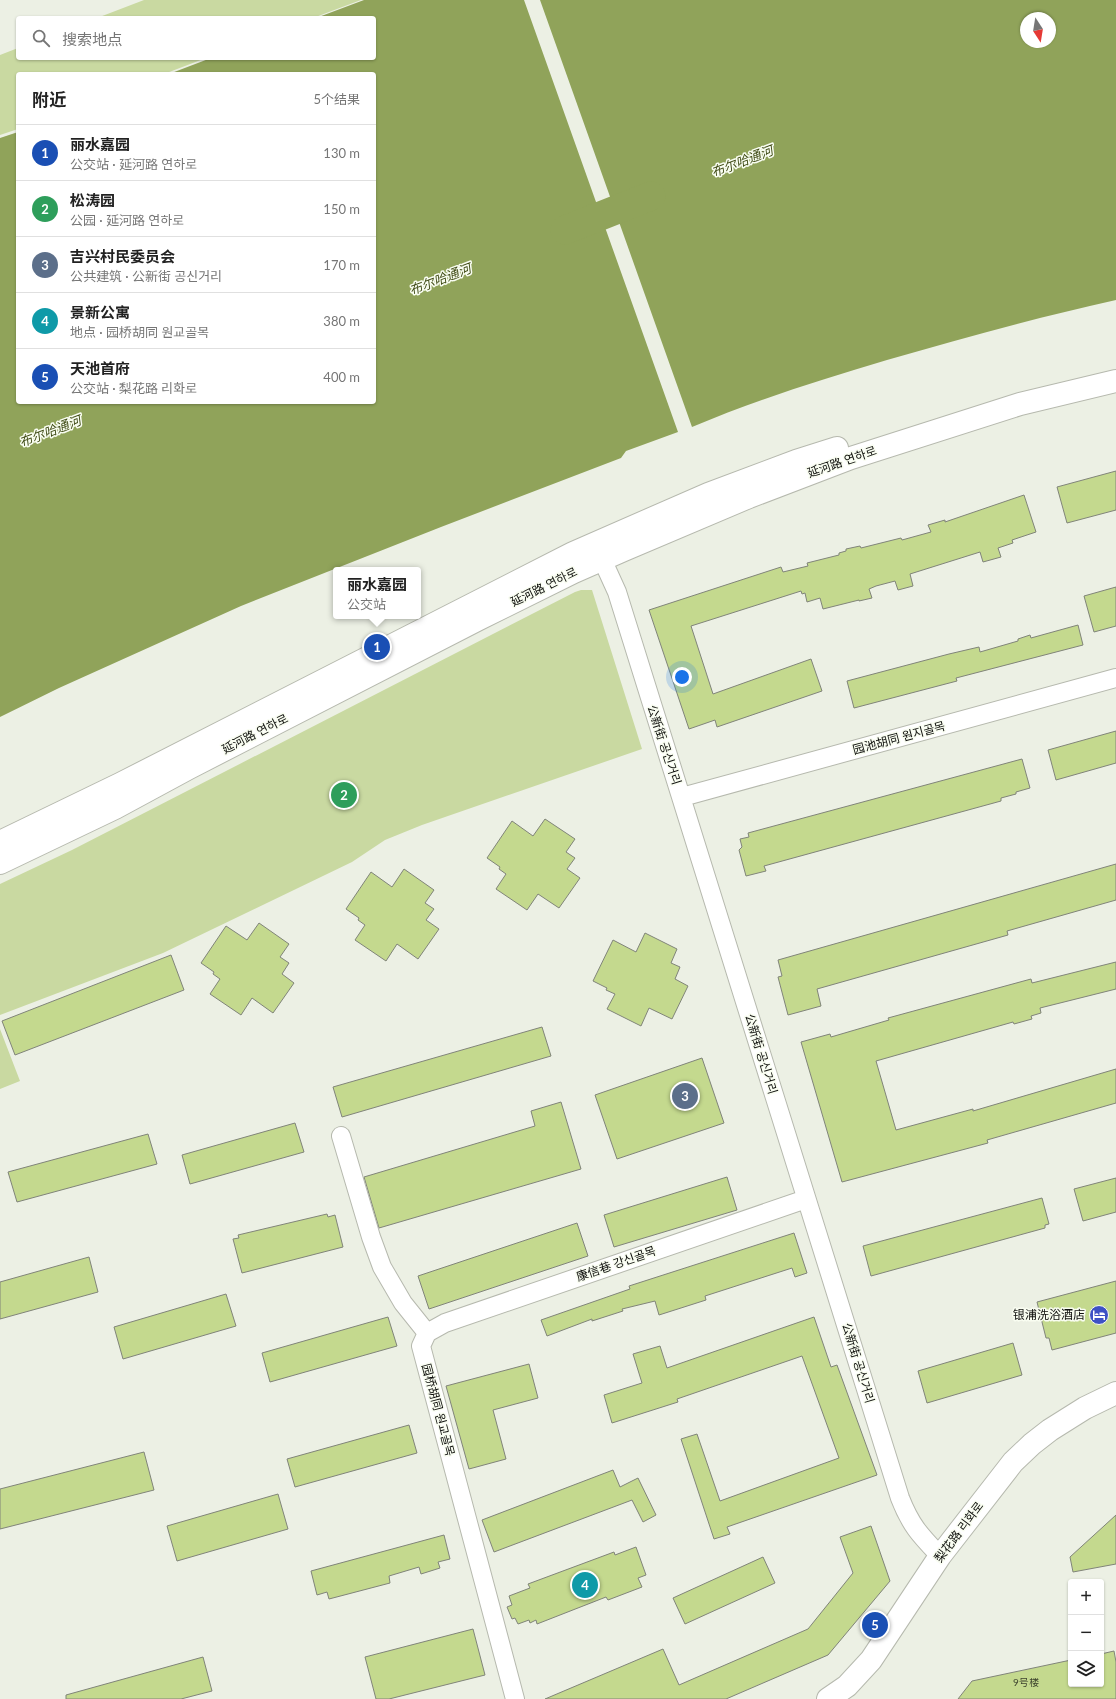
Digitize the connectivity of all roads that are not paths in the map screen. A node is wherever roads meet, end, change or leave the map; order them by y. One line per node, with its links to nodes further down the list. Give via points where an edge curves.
1 (1116, 366): 3 (main road, 延河路 연하로, via 1050,381 796,460 708,494)
2 (1116, 381): 3 (main road, 延河路 연하로, via 1020,404 837,463)
3 (599, 552): 5 (street, 公新街 공신거리, via 617,592); 6 (main road, 延河路 연하로, via 573,553 120,784); 7 (main road, 延河路 연하로, via 473,622 115,808)
4 (1116, 678): 5 (street, 园池胡同 원지골목)
5 (682, 798): 9 (street, 公新街 공신거리)
6 (0, 842)
7 (0, 863)
8 (341, 1136): 10 (street, via 382,1267 403,1304)
9 (806, 1198): 10 (street, 康信巷 강신골목, via 445,1323); 12 (street, 公新街 공신거리, via 900,1498 916,1532)
10 (427, 1332): 13 (street, 园桥胡同 원교골목, via 421,1346)
11 (1116, 1393): 12 (main road, 梨花路 리화로, via 1078,1412 1032,1444 1013,1462)
12 (940, 1556): 14 (main road, 梨花路 리화로, via 872,1660 847,1686)
13 (515, 1699)
14 (828, 1699)

